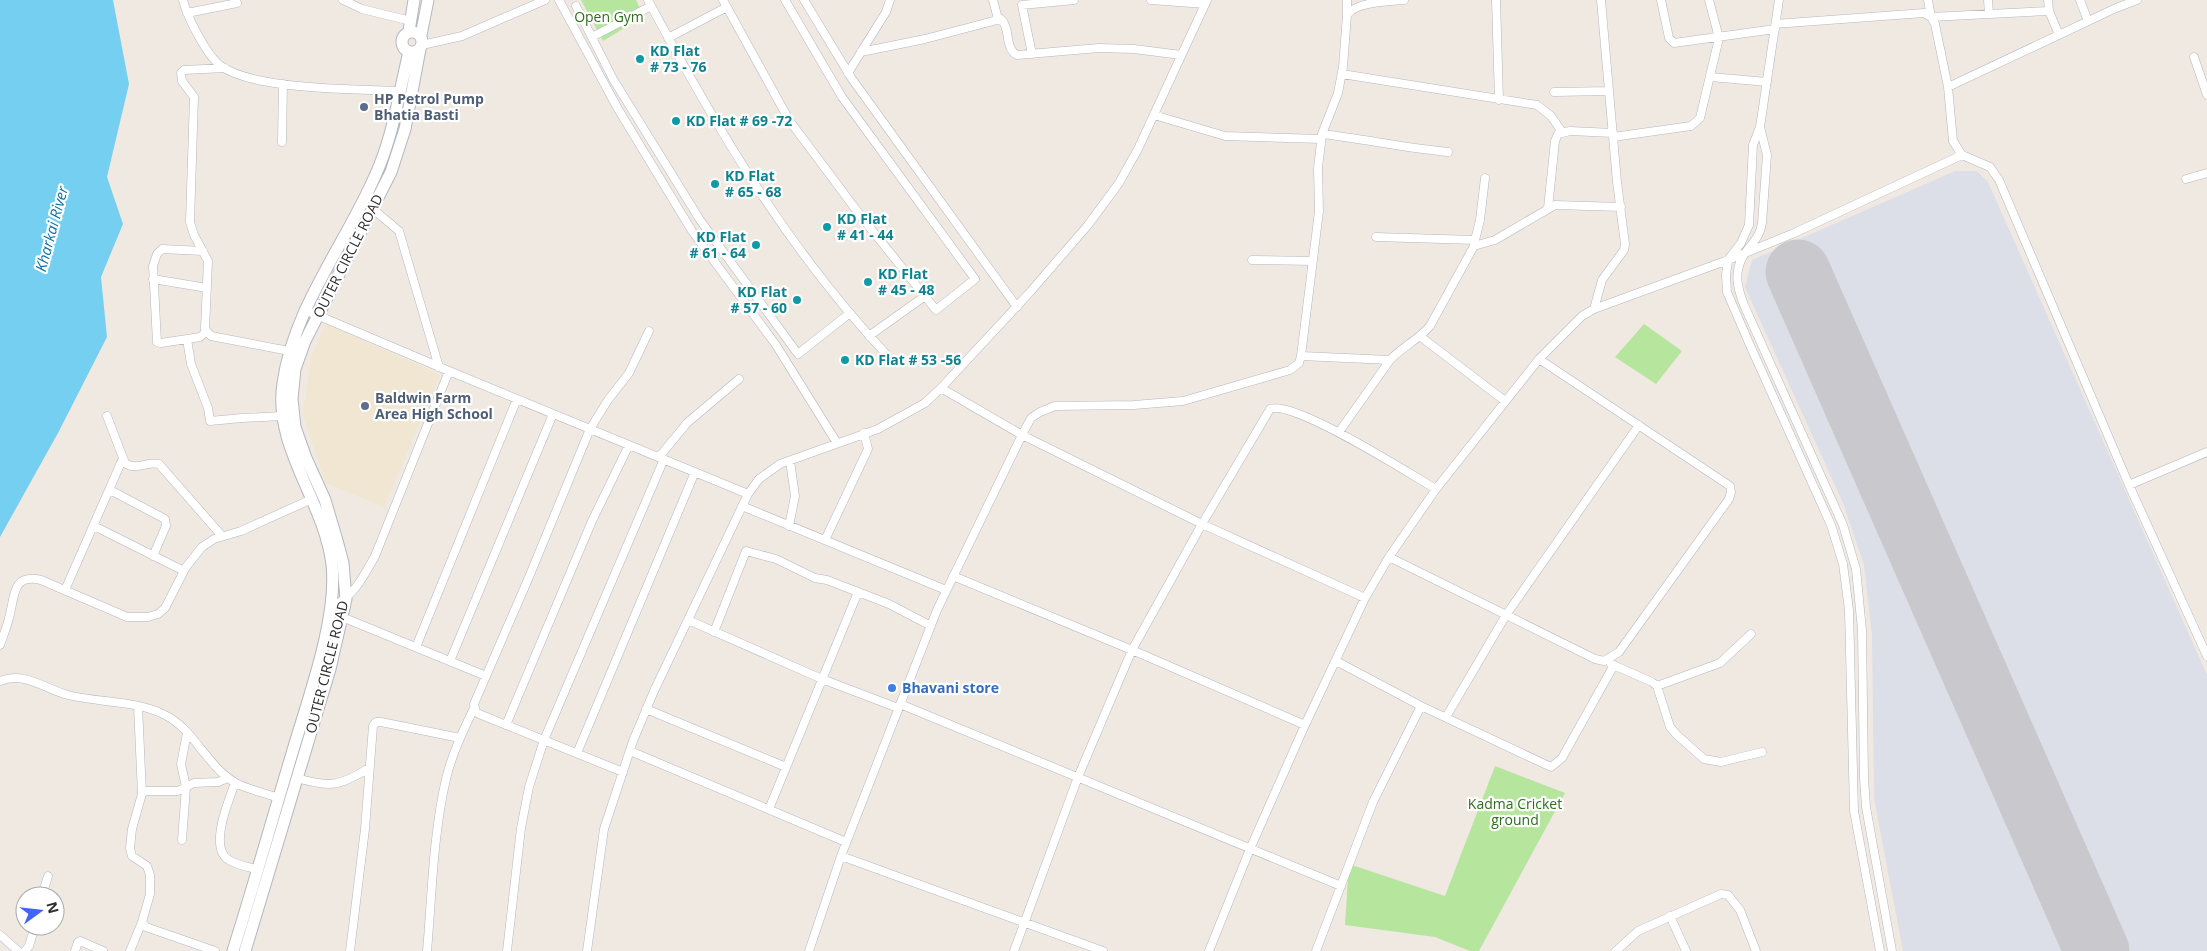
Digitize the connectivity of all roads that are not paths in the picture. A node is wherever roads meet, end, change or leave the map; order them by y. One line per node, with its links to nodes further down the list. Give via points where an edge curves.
1 (183, 0): 32 (street)
2 (343, 0): 38 (street)
3 (414, 0): 38 (main road)
4 (428, 0): 44 (main road)
5 (545, 0): 44 (street, via 462,36)
6 (559, 0): 114 (street, via 618,109 692,231 776,345)
7 (785, 0): 84 (street, via 842,97 975,279 936,310)
8 (804, 0): 50 (street)
9 (890, 0): 45 (street)
10 (993, 0): 36 (street)
11 (1074, 0): 46 (street, via 1022,5)
12 (1151, 0): 25 (street)
13 (1346, 0): 34 (street)
14 (1404, 0): 34 (street, via 1361,6 1350,10)
15 (1496, 0): 60 (street)
16 (1601, 0): 57 (street)
17 (1660, 0): 43 (street, via 1671,42 1680,44)
18 (1709, 0): 43 (street)
19 (1779, 0): 39 (street)
20 (1928, 0): 35 (street)
21 (1988, 0): 33 (street)
22 (2048, 0): 31 (street)
23 (2080, 0): 37 (street)
24 (2137, 0): 29 (street)
25 (1206, 2): 47 (street)
26 (237, 3): 32 (street)
27 (649, 3): 41 (street); 42 (street)
28 (725, 3): 42 (street); 84 (street, via 789,120)
29 (2116, 4): 37 (street)
30 (576, 6): 41 (street)
31 (2049, 12): 33 (street); 40 (street)
32 (188, 13): 49 (street, via 213,58)
33 (1989, 14): 35 (street)
34 (1347, 15): 51 (street)
35 (1930, 17): 39 (street, via 1924,14); 55 (street, via 1935,24)
36 (998, 19): 45 (street); 46 (street, via 1004,20 1013,53)
37 (2088, 22): 40 (street)
38 (410, 26): 44 (main road, via 418,32); 44 (main road, via 402,37 405,50)
39 (1776, 26): 43 (street); 53 (street)
40 (2059, 35): 55 (street)
41 (592, 37): 88 (street, via 613,79 700,220 798,354)
42 (668, 38): 88 (street, via 786,232)
43 (1719, 38): 52 (street)
44 (418, 45): 56 (main road, OUTER CIRCLE ROAD); 74 (main road, OUTER CIRCLE ROAD, via 405,129 391,172)
45 (861, 52): 50 (street)
46 (1032, 54): 47 (street, via 1099,48)
47 (1181, 55): 61 (street)
48 (2194, 57): 59 (street)
49 (225, 68): 54 (street); 77 (street, via 184,70 180,73 194,97 190,222)
50 (848, 73): 85 (street)
51 (1342, 74): 60 (street); 65 (street)
52 (1711, 77): 53 (street); 64 (street, via 1700,118 1691,126)
53 (1767, 82): 62 (street)
54 (283, 84): 56 (street); 66 (street)
55 (1948, 87): 68 (street, via 1953,141)
56 (399, 91): 87 (main road, OUTER CIRCLE ROAD, via 375,176)
57 (1609, 91): 58 (street); 64 (street)
58 (1554, 92)
59 (2207, 95)
60 (1499, 100): 63 (street, via 1537,105 1551,116)
61 (1154, 115): 65 (street, via 1225,136); 85 (street, via 1119,184 1088,225)
62 (1760, 127): 78 (street, via 1766,155 1762,223 1756,241); 80 (street, via 1753,145 1749,225)
63 (1562, 132): 64 (street); 73 (street, via 1555,141)
64 (1613, 135): 72 (street)
65 (1321, 137): 67 (street, via 1374,140); 81 (street, via 1319,211)
66 (282, 142)
67 (1448, 152)
68 (1962, 154): 78 (street); 121 (street, via 1990,167 1999,180)
69 (2207, 173): 71 (street)
70 (1485, 178): 76 (street)
71 (2186, 179)
72 (1621, 207): 73 (street, via 1566,204); 86 (street, via 1624,250 1602,280)
73 (1548, 208): 76 (street, via 1495,240)
74 (373, 209): 89 (main road, OUTER CIRCLE ROAD); 100 (street, via 399,231)
75 (1376, 237): 76 (street)
76 (1474, 243): 93 (street, via 1433,320)
77 (203, 251): 82 (street, via 159,251 153,266); 83 (street, via 208,261)
78 (1745, 254): 80 (street); 218 (street, via 1737,270 1739,290 1843,525 1856,569 1862,630 1866,807)
79 (1252, 260): 81 (street)
80 (1728, 260): 86 (street); 217 (street, via 1726,284 1730,301 1831,525 1843,564 1849,610 1854,812)
81 (1313, 261): 97 (street)
82 (153, 279): 83 (street); 94 (street, via 157,342)
83 (207, 288): 91 (street)
84 (924, 296): 92 (street)
85 (1016, 307): 103 (street)
86 (1594, 309): 98 (street, via 1582,316)
87 (305, 310): 89 (street); 95 (main road, OUTER CIRCLE ROAD)
88 (850, 313): 92 (street)
89 (317, 315): 100 (street); 140 (main road, OUTER CIRCLE ROAD, via 296,369 292,399 295,427 325,500 343,562)
90 (649, 331): 110 (street, via 629,373)
91 (206, 332): 94 (street, via 200,337); 95 (street, via 211,336)
92 (869, 336): 96 (street)
93 (1420, 337): 99 (street); 105 (street)
94 (187, 339): 108 (street, via 191,364 210,422)
95 (289, 351): 108 (main road, OUTER CIRCLE ROAD, via 282,386)
96 (887, 355)
97 (1302, 356): 99 (street); 113 (street, via 1299,364 1290,370 1183,401 1047,408 1032,418)
98 (1539, 359): 105 (street); 109 (street)
99 (1390, 360): 111 (street)
100 (439, 367): 101 (street)
101 (448, 371): 104 (street); 140 (street, via 375,556)
102 (739, 379): 118 (street, via 687,423)
103 (941, 388): 112 (street, via 925,403); 113 (street)
104 (517, 399): 106 (street); 149 (street)
105 (1505, 401): 122 (street)
106 (553, 414): 110 (street); 152 (street)
107 (107, 416): 117 (street)
108 (283, 416): 125 (main road, OUTER CIRCLE ROAD, via 291,448)
109 (1639, 425): 142 (street); 154 (street, via 1724,481 1732,492 1619,652)
110 (590, 429): 115 (street); 156 (street)
111 (1339, 432): 122 (street); 127 (street, via 1281,408 1270,409)
112 (864, 434): 114 (street); 131 (street, via 868,448)
113 (1022, 435): 127 (street); 135 (street)
114 (837, 443): 119 (street)
115 (629, 445): 118 (street); 166 (street, via 592,521)
116 (2207, 452): 121 (street)
117 (123, 458): 123 (street); 130 (street, via 133,467 159,464)
118 (662, 458): 120 (street); 170 (street)
119 (790, 460): 124 (street, via 759,479); 129 (street, via 795,496)
120 (695, 472): 124 (street); 173 (street)
121 (2129, 485): 151 (street)
122 (1436, 489): 133 (street)
123 (110, 490): 128 (street); 132 (street, via 165,519 166,526)
124 (748, 494): 126 (street)
125 (312, 499): 130 (street, via 242,531); 141 (main road, OUTER CIRCLE ROAD, via 332,564)
126 (742, 506): 129 (street); 144 (street)
127 (1202, 524): 139 (street); 150 (street)
128 (94, 526): 132 (street); 136 (street)
129 (789, 526): 131 (street)
130 (222, 536): 134 (street, via 202,546)
131 (825, 540): 137 (street)
132 (153, 556): 134 (street)
133 (1389, 557): 139 (street); 142 (street)
134 (184, 571): 136 (street, via 166,608 148,617 127,617)
135 (953, 576): 137 (street); 150 (street)
136 (65, 590): 148 (street, via 41,580 28,578 22,581 12,596)
137 (946, 590): 145 (street)
138 (858, 592): 145 (street); 146 (street, via 816,578 776,559 746,551); 157 (street)
139 (1365, 598): 153 (street)
140 (346, 599): 141 (street); 143 (main road, OUTER CIRCLE ROAD)
141 (330, 608): 182 (main road, OUTER CIRCLE ROAD, via 309,696)
142 (1506, 615): 154 (street); 165 (street)
143 (342, 617): 149 (street); 178 (main road, OUTER CIRCLE ROAD)
144 (688, 620): 146 (street); 164 (street)
145 (931, 626): 161 (street)
146 (714, 632): 157 (street)
147 (1751, 634): 159 (street, via 1720,663)
148 (0, 645)
149 (416, 648): 152 (street)
150 (1132, 650): 167 (street); 177 (street)
151 (2207, 656)
152 (450, 661): 156 (street)
153 (1336, 661): 162 (street); 167 (street)
154 (1604, 661): 155 (street)
155 (1614, 665): 159 (street); 165 (street, via 1562,758 1551,767)
156 (486, 676): 163 (street)
157 (822, 679): 161 (street); 174 (street)
158 (0, 681): 160 (street, via 21,677 65,694)
159 (1657, 686): 172 (street, via 1670,727 1704,759 1721,762)
160 (138, 706): 168 (street, via 165,714); 181 (street)
161 (899, 706): 177 (street); 185 (street)
162 (1421, 706): 165 (street); 191 (street, via 1373,802)
163 (474, 708): 166 (street, via 479,714); 169 (street)
164 (646, 709): 171 (street); 174 (street)
165 (1446, 717)
166 (506, 725): 170 (street)
167 (1305, 725): 186 (street)
168 (187, 733): 179 (street); 180 (street, via 181,769)
169 (460, 738): 175 (street, via 376,722 372,730); 206 (street, via 446,779 439,821)
170 (544, 740): 173 (street); 207 (street, via 520,828)
171 (630, 751): 176 (street); 183 (street)
172 (1762, 752)
173 (578, 753): 176 (street)
174 (786, 767): 183 (street)
175 (369, 768): 178 (street, via 348,781 323,786); 205 (street)
176 (623, 772): 208 (street, via 604,829)
177 (1078, 777): 186 (street); 193 (street)
178 (297, 778): 204 (main road, OUTER CIRCLE ROAD)
179 (232, 780): 180 (street, via 201,782); 182 (street); 188 (street, via 221,824 223,851 230,861)
180 (186, 787): 181 (street, via 172,792); 184 (street)
181 (142, 791): 194 (street, via 130,848 132,856 147,866 150,875 150,894)
182 (279, 798): 188 (main road, OUTER CIRCLE ROAD)
183 (768, 809): 185 (street)
184 (182, 840)
185 (846, 842): 187 (street)
186 (1250, 849): 191 (street); 212 (street)
187 (840, 856): 193 (street); 209 (street)
188 (259, 870): 203 (main road, OUTER CIRCLE ROAD)
189 (48, 876): 190 (street)
190 (45, 886)
191 (1340, 886): 213 (street)
192 (1670, 916): 214 (street, via 1638,931); 215 (street); 216 (street, via 1721,894 1728,895 1740,910)
193 (1024, 921): 210 (street); 211 (street)
194 (142, 922): 201 (street); 202 (street, via 146,927)
195 (0, 935): 197 (street)
196 (32, 936): 198 (street)
197 (18, 951)
198 (25, 951)
199 (75, 951): 200 (street, via 80,941)
200 (103, 951)
201 (130, 951)
202 (215, 951)
203 (233, 951)
204 (245, 951)
205 (350, 951)
206 (427, 951)
207 (507, 951)
208 (587, 951)
209 (809, 951)
210 (1014, 951)
211 (1103, 951)
212 (1209, 951)
213 (1316, 951)
214 (1616, 951)
215 (1686, 951)
216 (1756, 951)
217 (1880, 951)
218 (1892, 951)

